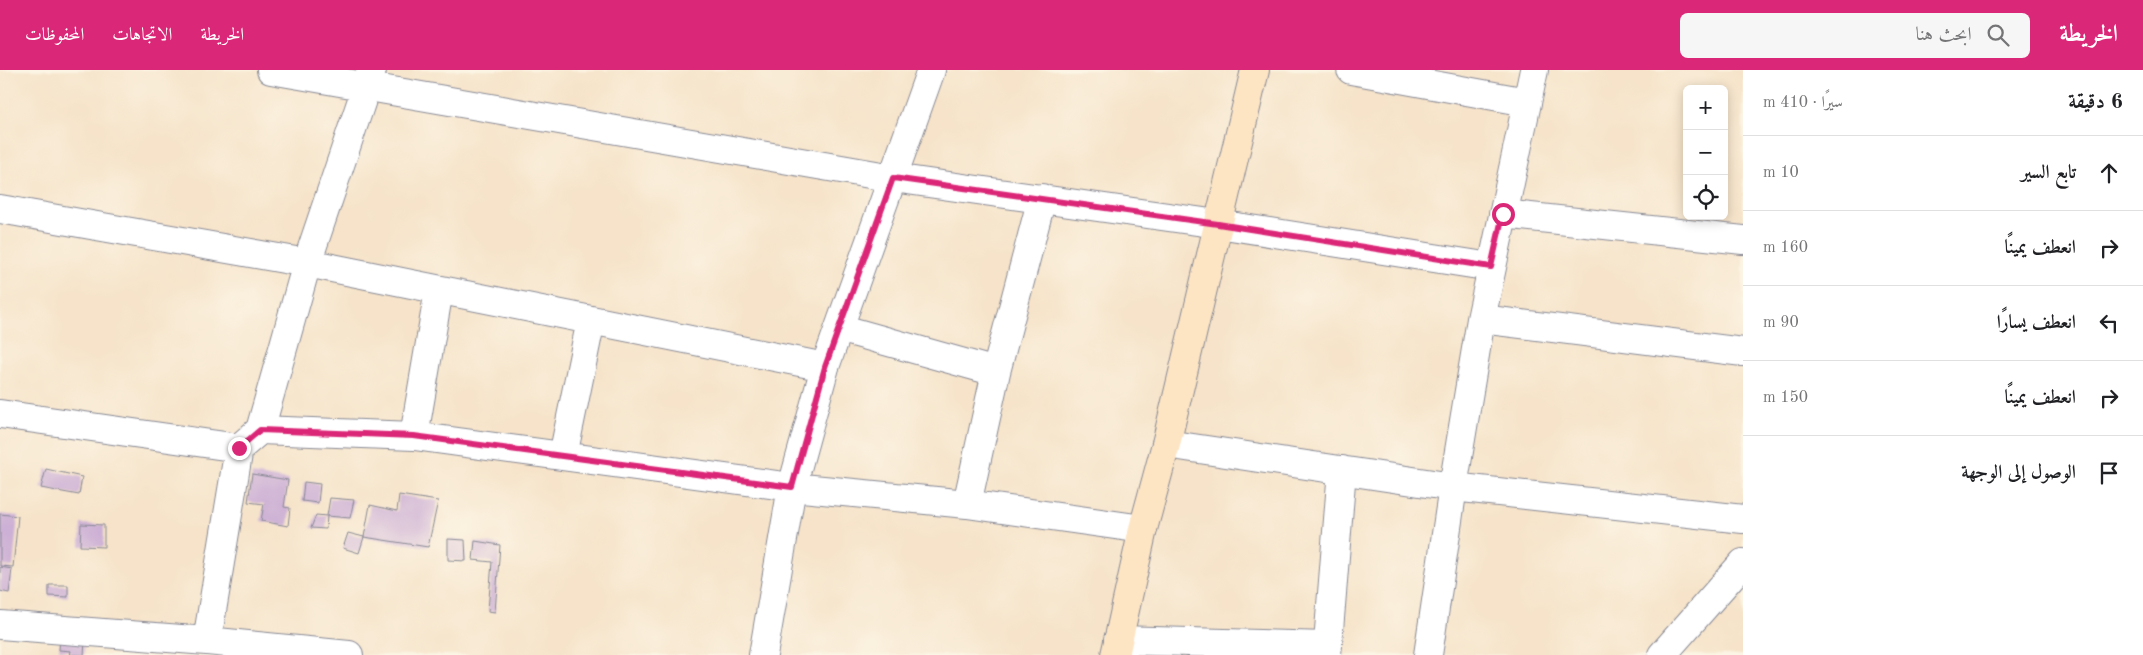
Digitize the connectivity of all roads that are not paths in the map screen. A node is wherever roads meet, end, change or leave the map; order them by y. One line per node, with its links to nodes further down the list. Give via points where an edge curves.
1 (271, 70): 6 (street)
2 (930, 70): 8 (street)
3 (1255, 70): 12 (street)
4 (1351, 70): 7 (street)
5 (1534, 70): 7 (street)
6 (370, 78): 8 (street); 14 (street)
7 (1527, 102): 11 (street)
8 (893, 178): 9 (street); 19 (street)
9 (1042, 198): 12 (street); 22 (street)
10 (0, 209): 14 (street)
11 (1503, 214): 13 (street); 15 (street)
12 (1218, 224): 15 (street); 26 (street)
13 (1743, 240)
14 (307, 263): 16 (street); 24 (street)
15 (1491, 267): 18 (street)
16 (439, 290): 17 (street); 25 (street)
17 (591, 320): 21 (street); 28 (street)
18 (1481, 320): 20 (street); 31 (street)
19 (839, 328): 21 (street); 22 (street)
20 (1743, 352)
21 (825, 367): 30 (street)
22 (996, 372): 32 (street)
23 (0, 414): 27 (street)
24 (260, 430): 25 (street); 27 (street)
25 (414, 436): 28 (street)
26 (1166, 444): 29 (street); 34 (street)
27 (239, 448): 37 (street)
28 (563, 456): 30 (street)
29 (1342, 470): 31 (street); 39 (street)
30 (792, 487): 32 (street); 42 (street)
31 (1453, 487): 33 (street); 43 (street)
32 (967, 504): 34 (street)
33 (1743, 519)
34 (1143, 529): 38 (street)
35 (1743, 563): 44 (street)
36 (0, 625): 37 (street)
37 (207, 641): 40 (street)
38 (1116, 648): 39 (street)
39 (1327, 650)
40 (309, 653): 41 (street)
41 (349, 655)
42 (763, 655)
43 (1428, 655)
44 (1662, 655)

